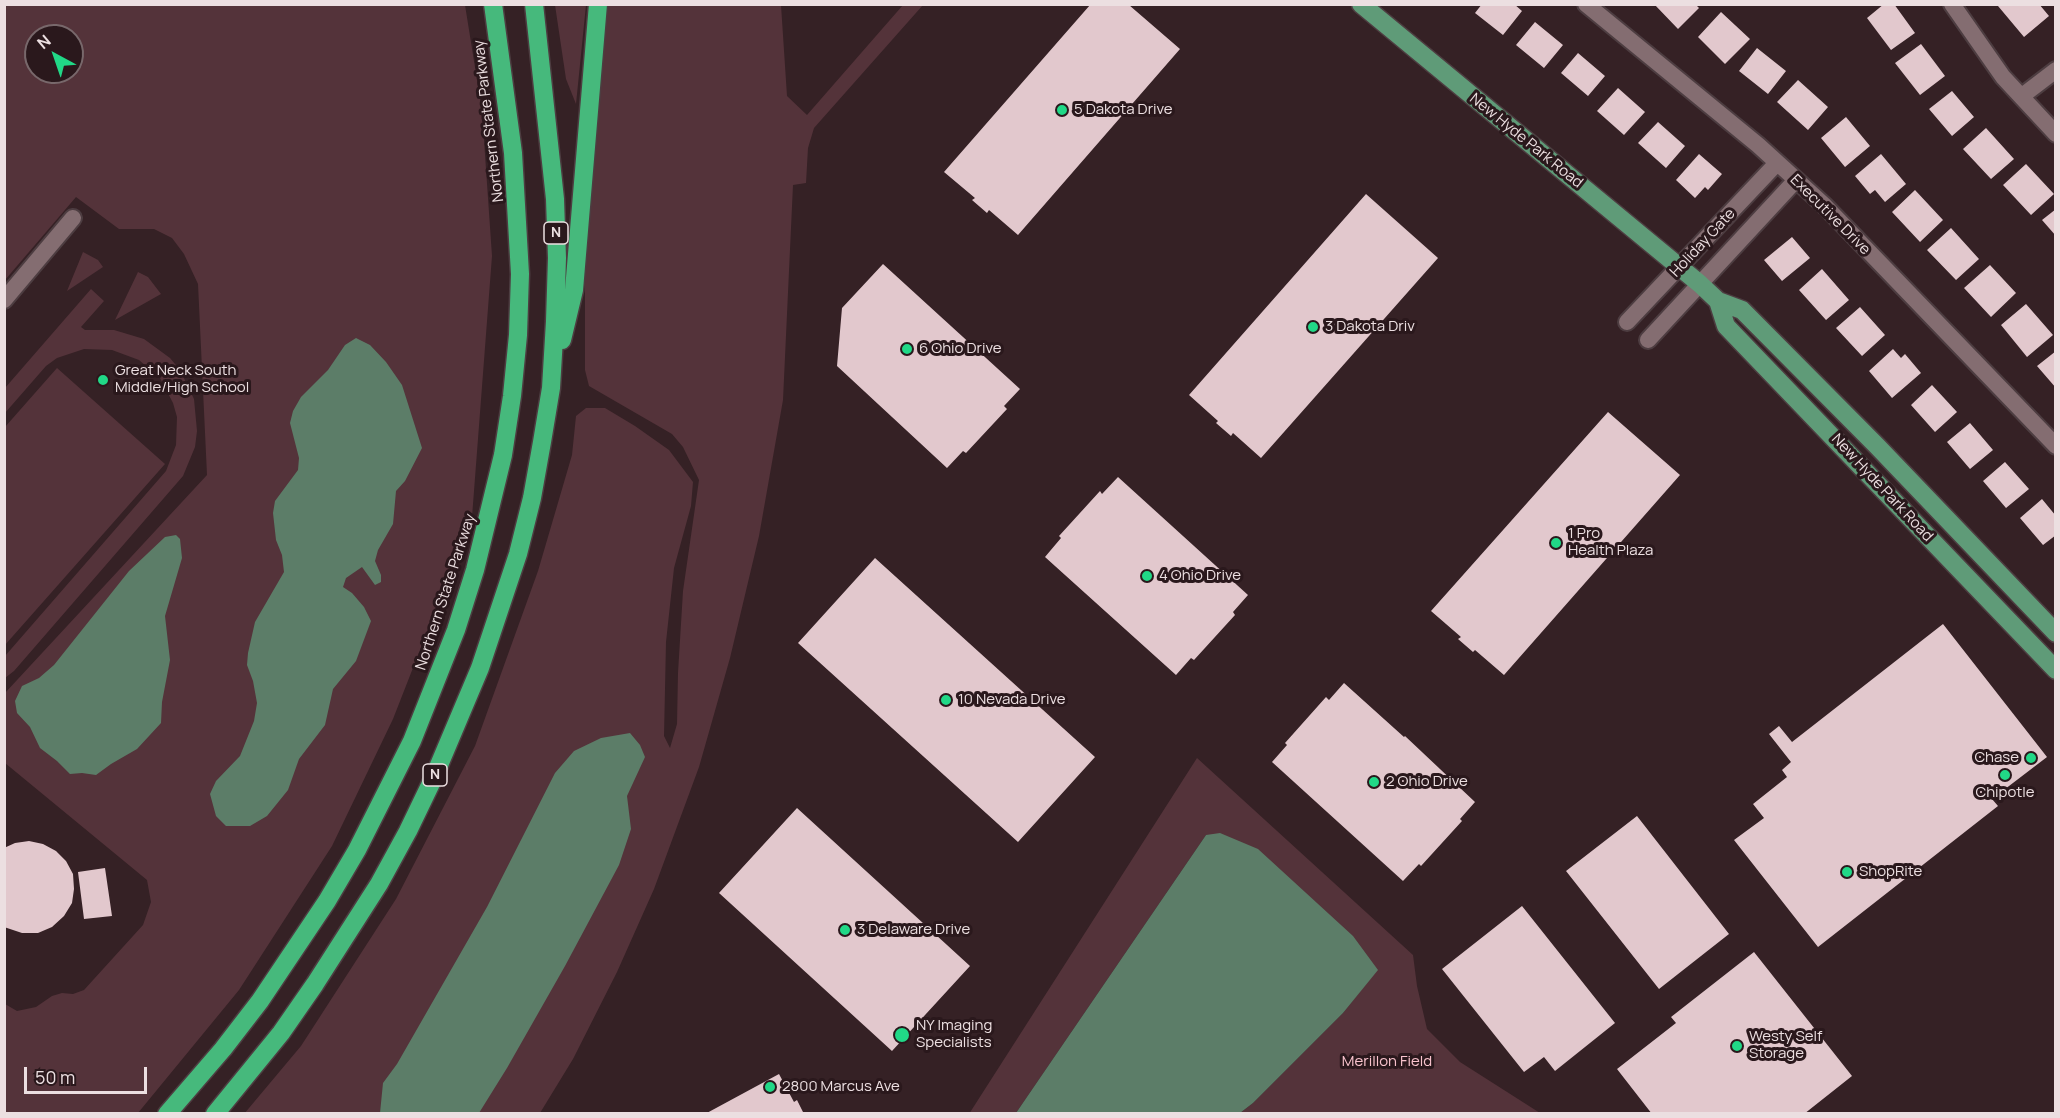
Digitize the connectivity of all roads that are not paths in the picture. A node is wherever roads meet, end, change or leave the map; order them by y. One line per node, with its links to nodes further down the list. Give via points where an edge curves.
1 (481, 4): 8 (highway)
2 (493, 4): 8 (highway, Northern State Parkway / N)
3 (534, 4): 21 (highway, N, via 556,222)
4 (598, 4): 21 (highway, via 574,290)
5 (1361, 4): 15 (main road, New Hyde Park Road)
6 (1586, 4): 12 (street, Executive Drive)
7 (1952, 4): 10 (street, via 1989,60)
8 (500, 59): 25 (highway, Northern State Parkway / N, via 518,215 518,335 503,455 462,610 412,741 327,901 260,1001)
9 (2055, 70): 10 (street)
10 (2022, 96): 11 (street)
11 (2055, 134)
12 (1778, 163): 13 (street, Executive Drive); 15 (street, Holiday Gate)
13 (1796, 180): 16 (street, Holiday Gate); 22 (street, Executive Drive)
14 (73, 218): 17 (street)
15 (1680, 267): 16 (main road, New Hyde Park Road); 19 (street, Holiday Gate)
16 (1700, 284): 18 (main road, New Hyde Park Road); 20 (street, Holiday Gate)
17 (4, 300)
18 (1718, 302): 23 (main road, New Hyde Park Road, via 1742,310); 24 (main road, New Hyde Park Road, via 1726,327)
19 (1627, 322)
20 (1648, 340)
21 (551, 388): 26 (highway, N, via 518,554 480,668 434,777 349,933 281,1032)
22 (2055, 446)
23 (2055, 633)
24 (2055, 670)
25 (166, 1113)
26 (215, 1113)

